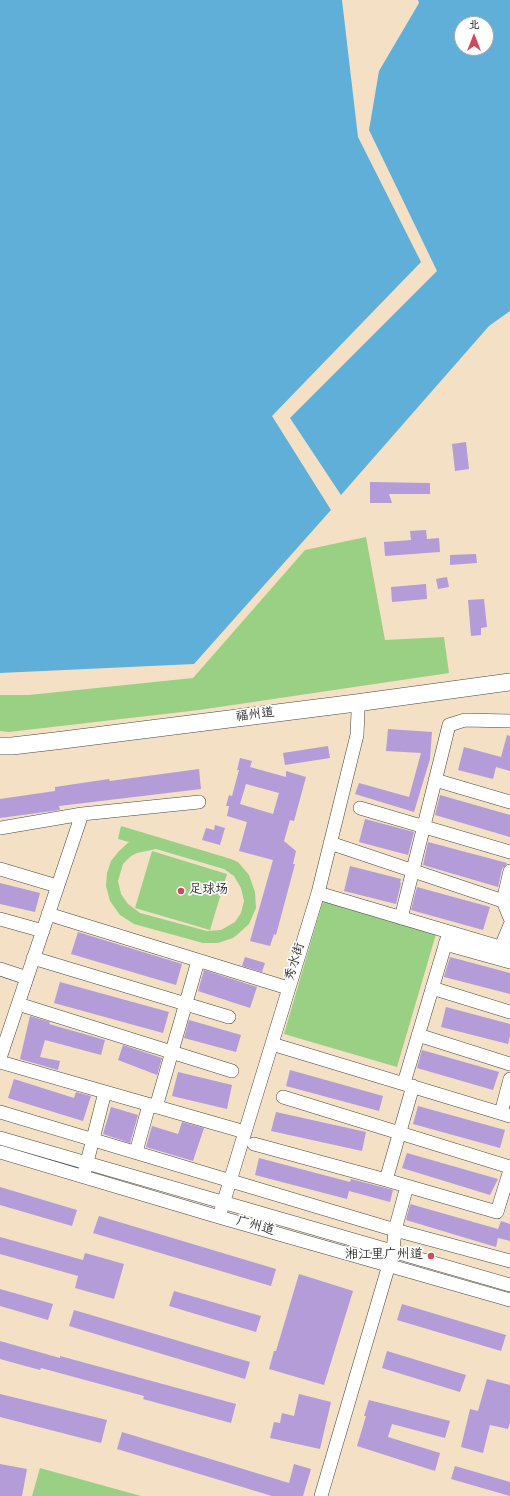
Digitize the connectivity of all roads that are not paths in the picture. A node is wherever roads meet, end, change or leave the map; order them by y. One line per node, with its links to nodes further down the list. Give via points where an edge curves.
1 (510, 682): 3 (main road, 福州道)
2 (510, 690): 3 (main road, 福州道)
3 (357, 708): 5 (main road, 福州道); 6 (main road, 福州道, via 19,753); 14 (street, 秀水街, via 357,735)
4 (510, 722): 7 (street, via 465,720 449,725)
5 (0, 746)
6 (0, 753)
7 (436, 780): 9 (street); 12 (street)
8 (199, 802): 11 (street)
9 (510, 802)
10 (360, 808): 12 (street)
11 (82, 814): 13 (street); 19 (street)
12 (424, 827): 15 (street); 17 (street)
13 (0, 828)
14 (330, 843): 17 (street); 20 (street, 秀水街)
15 (510, 852)
16 (0, 869): 19 (street)
17 (413, 870): 21 (street); 23 (street)
18 (510, 871): 21 (street)
19 (57, 886): 22 (street)
20 (318, 893): 23 (street); 36 (street, 秀水街)
21 (503, 901): 24 (street)
22 (48, 914): 27 (street); 32 (street)
23 (401, 918): 28 (street)
24 (510, 918)
25 (0, 919): 27 (street)
26 (510, 925): 30 (street)
27 (42, 931): 31 (street)
28 (449, 932): 29 (street); 30 (street)
29 (445, 944): 33 (street); 37 (street)
30 (505, 948)
31 (34, 958): 35 (street); 38 (street)
32 (198, 961): 36 (street); 38 (street)
33 (510, 962)
34 (0, 969): 35 (street)
35 (27, 978): 39 (street)
36 (288, 988): 44 (street, 秀水街)
37 (432, 988): 40 (street); 43 (street)
38 (185, 1003): 41 (street); 45 (street)
39 (18, 1004): 42 (street); 45 (street)
40 (510, 1012)
41 (228, 1017)
42 (5, 1023): 46 (street)
43 (418, 1035): 48 (street); 51 (street)
44 (272, 1044): 51 (street); 57 (street, 秀水街)
45 (172, 1052): 49 (street); 54 (street)
46 (0, 1058)
47 (0, 1062): 52 (street)
48 (510, 1064)
49 (232, 1071)
50 (510, 1079): 56 (street)
51 (408, 1085): 56 (street); 58 (street)
52 (105, 1092): 54 (street); 60 (street)
53 (283, 1097): 58 (street)
54 (152, 1106): 57 (street); 63 (street)
55 (0, 1112): 60 (street)
56 (505, 1114)
57 (244, 1132): 67 (street, 秀水街)
58 (400, 1133): 64 (street); 68 (street)
59 (0, 1138): 65 (street, 广州道)
60 (93, 1140): 63 (street); 65 (street)
61 (254, 1144): 68 (street)
62 (0, 1152): 65 (street, 广州道)
63 (136, 1152): 67 (street)
64 (510, 1167)
65 (85, 1169): 70 (street, 广州道); 71 (street, 广州道)
66 (510, 1170): 69 (street, via 497,1212)
67 (230, 1180): 70 (street, 秀水街); 72 (street)
68 (386, 1180): 69 (street)
69 (407, 1186): 72 (street)
70 (223, 1202): 71 (street, 秀水街); 73 (street, 广州道)
71 (219, 1217): 75 (street, 广州道)
72 (395, 1230): 73 (street); 74 (street)
73 (393, 1252): 75 (street); 76 (street, 广州道)
74 (510, 1261)
75 (389, 1266): 77 (street, 广州道); 78 (street)
76 (510, 1285)
77 (510, 1300)
78 (321, 1496)

